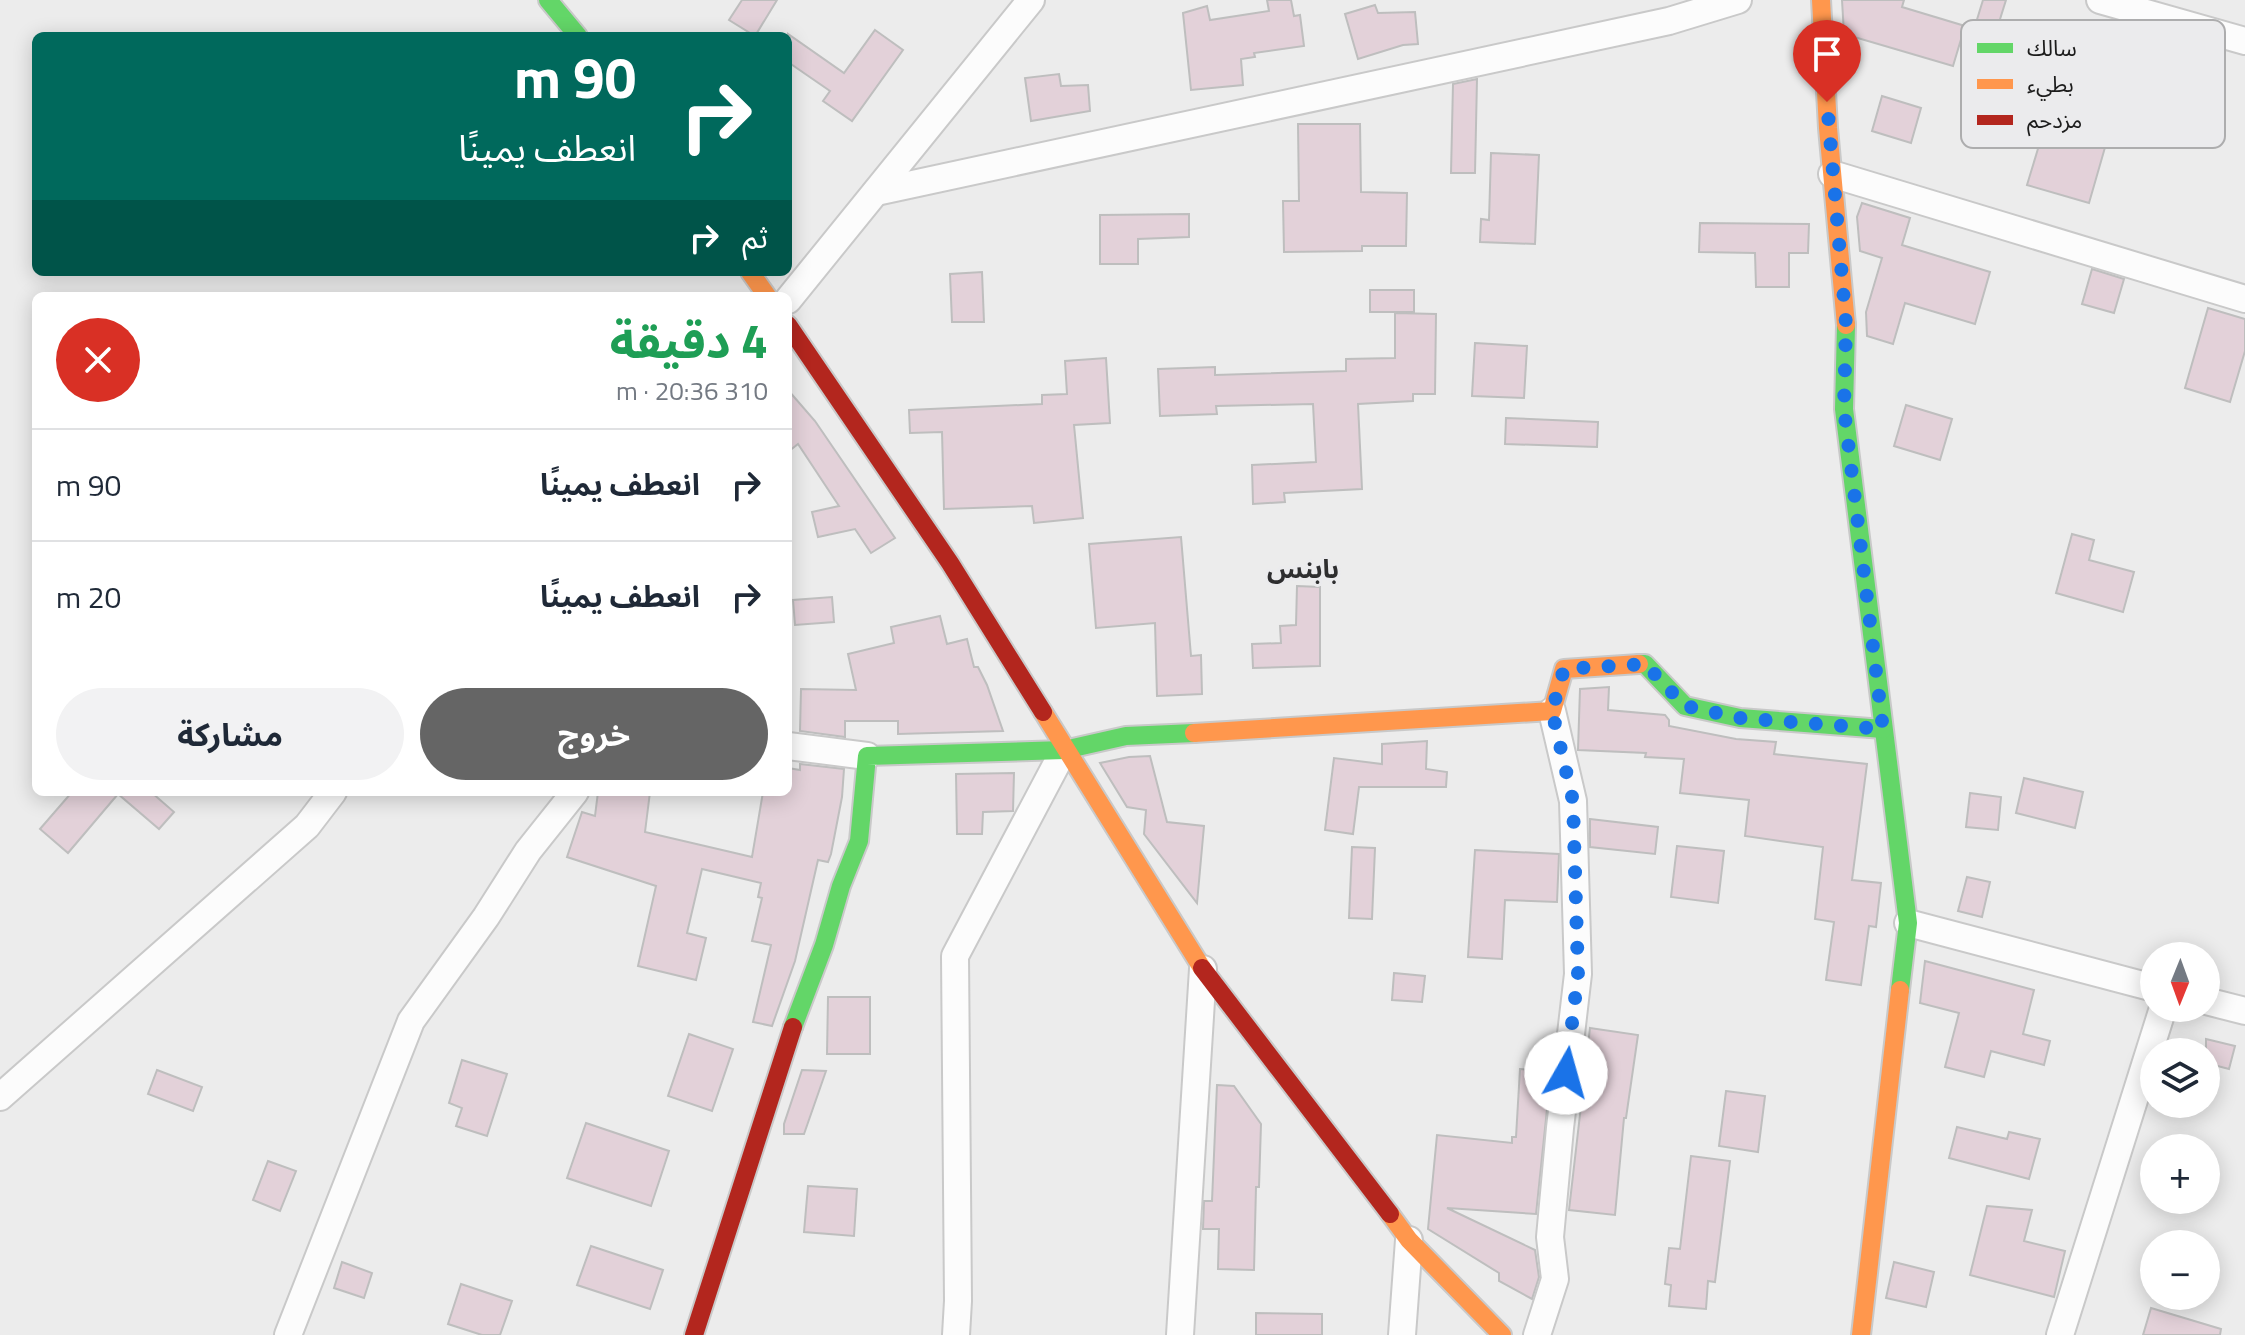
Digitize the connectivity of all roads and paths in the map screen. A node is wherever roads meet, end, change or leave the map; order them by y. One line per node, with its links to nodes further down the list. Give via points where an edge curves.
1 (548, 0): 7 (street)
2 (1031, 0): 11 (street)
3 (1738, 0): 11 (street, via 1669,21)
4 (1821, 0): 10 (street)
5 (2100, 0): 6 (street)
6 (2171, 20)
7 (575, 32)
8 (2225, 35): 9 (street)
9 (2245, 41)
10 (1832, 174): 13 (street); 16 (street, via 1846,324 1844,409)
11 (876, 192): 12 (street)
12 (792, 295)
13 (2245, 299)
14 (792, 331): 18 (street, via 950,563)
15 (1552, 711): 16 (street, via 1564,669 1645,664 1685,706 1740,718); 18 (street, via 1126,736); 36 (street, via 1573,801 1578,974 1550,1237 1555,1279)
16 (1883, 729): 22 (street)
17 (792, 747): 19 (street)
18 (1064, 750): 19 (street); 23 (street); 32 (street, via 955,956)
19 (867, 756): 31 (street, via 859,841)
20 (330, 796): 28 (street, via 307,826)
21 (572, 796): 30 (street, via 411,1021)
22 (1908, 923): 24 (street); 37 (street)
23 (1203, 969): 29 (street); 33 (street)
24 (2140, 984)
25 (2220, 1005): 26 (street)
26 (2245, 1011)
27 (2159, 1022): 38 (street)
28 (0, 1097)
29 (1409, 1240): 34 (street); 35 (street)
30 (288, 1335)
31 (694, 1335)
32 (956, 1335)
33 (1180, 1335)
34 (1402, 1335)
35 (1502, 1335)
36 (1537, 1335)
37 (1861, 1335)
38 (2060, 1335)

